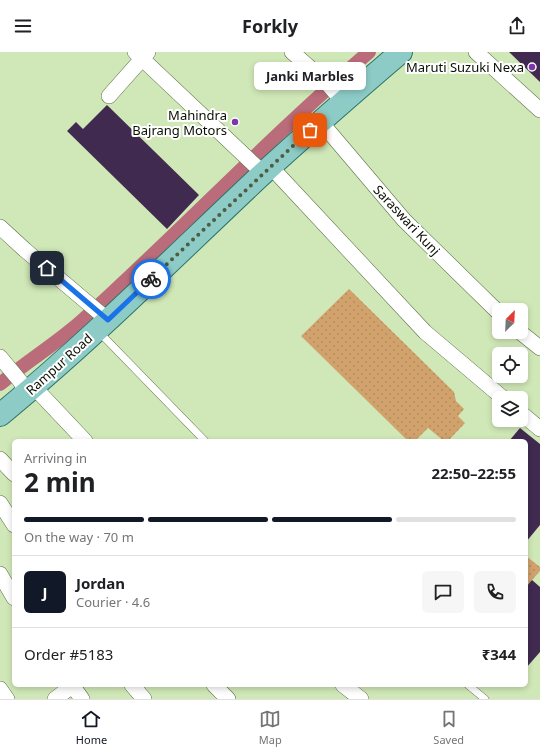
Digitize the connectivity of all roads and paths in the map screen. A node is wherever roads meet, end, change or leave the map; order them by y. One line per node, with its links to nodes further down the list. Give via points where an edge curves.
1 (292, 52): 5 (street)
2 (401, 52): 5 (main road, Rampur Road)
3 (476, 52): 7 (street)
4 (142, 54): 6 (street); 9 (street, via 245,155)
5 (334, 91): 8 (main road, Rampur Road)
6 (109, 96)
7 (540, 110)
8 (320, 121): 9 (main road, Rampur Road); 11 (street, Saraswari Kunj, via 404,220)
9 (263, 169): 12 (main road, Rampur Road); 17 (street, via 425,332)
10 (0, 227): 12 (street)
11 (492, 306)
12 (99, 317): 16 (main road, Rampur Road); 22 (lane)
13 (528, 338): 14 (street)
14 (540, 348)
15 (3, 360): 16 (street)
16 (27, 387): 18 (main road, Rampur Road); 21 (street)
17 (495, 391)
18 (0, 415)
19 (528, 419): 20 (street)
20 (540, 429)
21 (83, 439)
22 (203, 439)
23 (0, 459): 24 (street)
24 (12, 472)
25 (0, 503): 26 (street)
26 (12, 522)
27 (0, 574): 28 (street)
28 (12, 595)
29 (70, 687): 37 (street)
30 (73, 687): 38 (street)
31 (134, 687): 39 (street)
32 (216, 687): 40 (street)
33 (346, 687): 41 (street)
34 (470, 687): 42 (lane)
35 (0, 689): 36 (street)
36 (7, 699)
37 (55, 699)
38 (82, 699)
39 (144, 699)
40 (228, 699)
41 (361, 699)
42 (485, 699)

